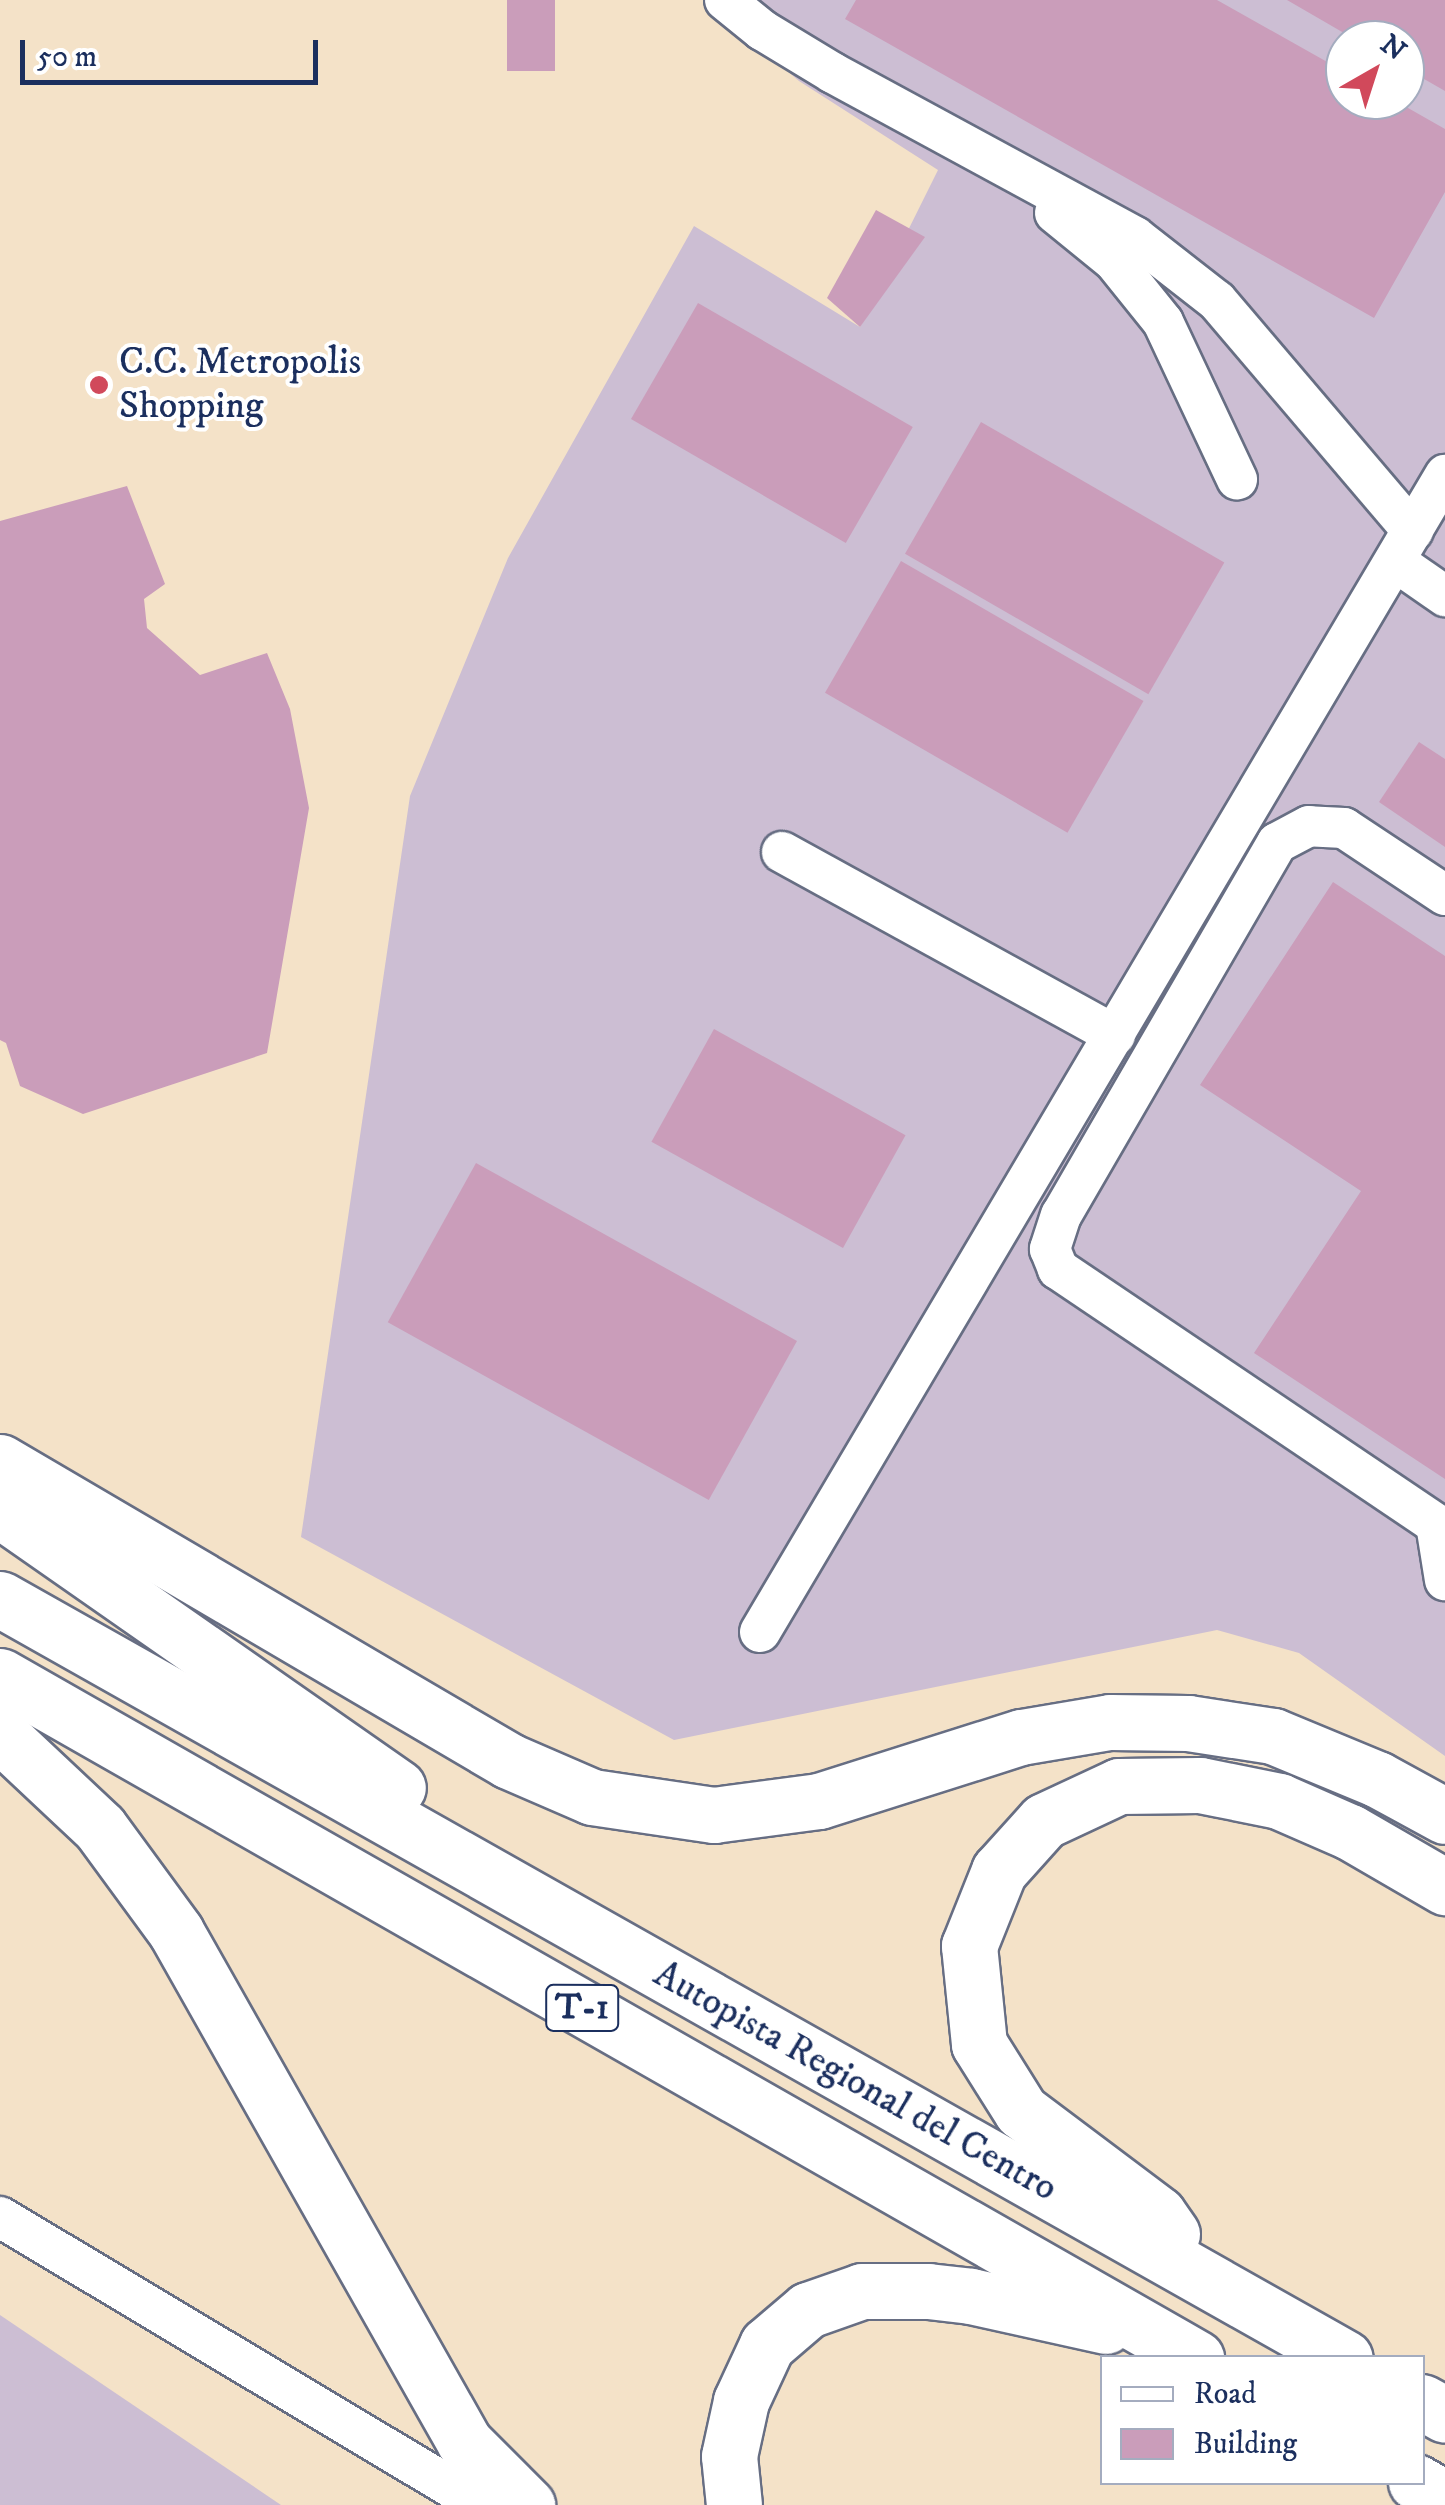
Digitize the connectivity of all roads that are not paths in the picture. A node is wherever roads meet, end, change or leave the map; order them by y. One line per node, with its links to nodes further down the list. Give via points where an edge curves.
1 (724, 0): 2 (street, via 762,30)
2 (921, 119): 4 (street, via 1114,261 1163,322); 5 (street, via 1136,237 1217,301)
3 (1445, 474): 5 (street)
4 (1237, 479)
5 (1404, 546): 6 (street); 9 (street)
6 (1445, 596)
7 (782, 852): 9 (street)
8 (1445, 895): 12 (street, via 1344,828 1308,826 1276,843 1061,1215 1050,1249 1058,1269 1436,1524)
9 (1115, 1036): 14 (street)
10 (0, 1462): 17 (highway, via 509,1761 592,1797 714,1815 819,1801 1021,1738 1110,1722 1168,1723 1274,1736)
11 (0, 1510): 19 (highway)
12 (1445, 1580)
13 (0, 1598): 19 (highway, Autopista Regional del Centro / T-1)
14 (760, 1632)
15 (0, 1676): 22 (highway, Autopista Regional del Centro / T-1)
16 (0, 1734): 27 (highway, via 100,1828 176,1932 465,2444)
17 (1445, 1816)
18 (1445, 1887): 21 (highway, via 1350,1832 1279,1801 1200,1785 1119,1786 1044,1821 999,1871 968,1946 979,2044 1020,2111 1158,2214)
19 (679, 1985): 21 (highway, Autopista Regional del Centro / T-1)
20 (0, 2217): 26 (street)
21 (1204, 2276): 23 (highway, Autopista Regional del Centro / T-1)
22 (1180, 2349): 28 (highway, via 1006,2303 928,2291 862,2292 808,2310 767,2345 740,2400 729,2456)
23 (1340, 2355)
24 (1421, 2485): 25 (highway)
25 (1445, 2499)
26 (481, 2505)
27 (527, 2505)
28 (734, 2505)

